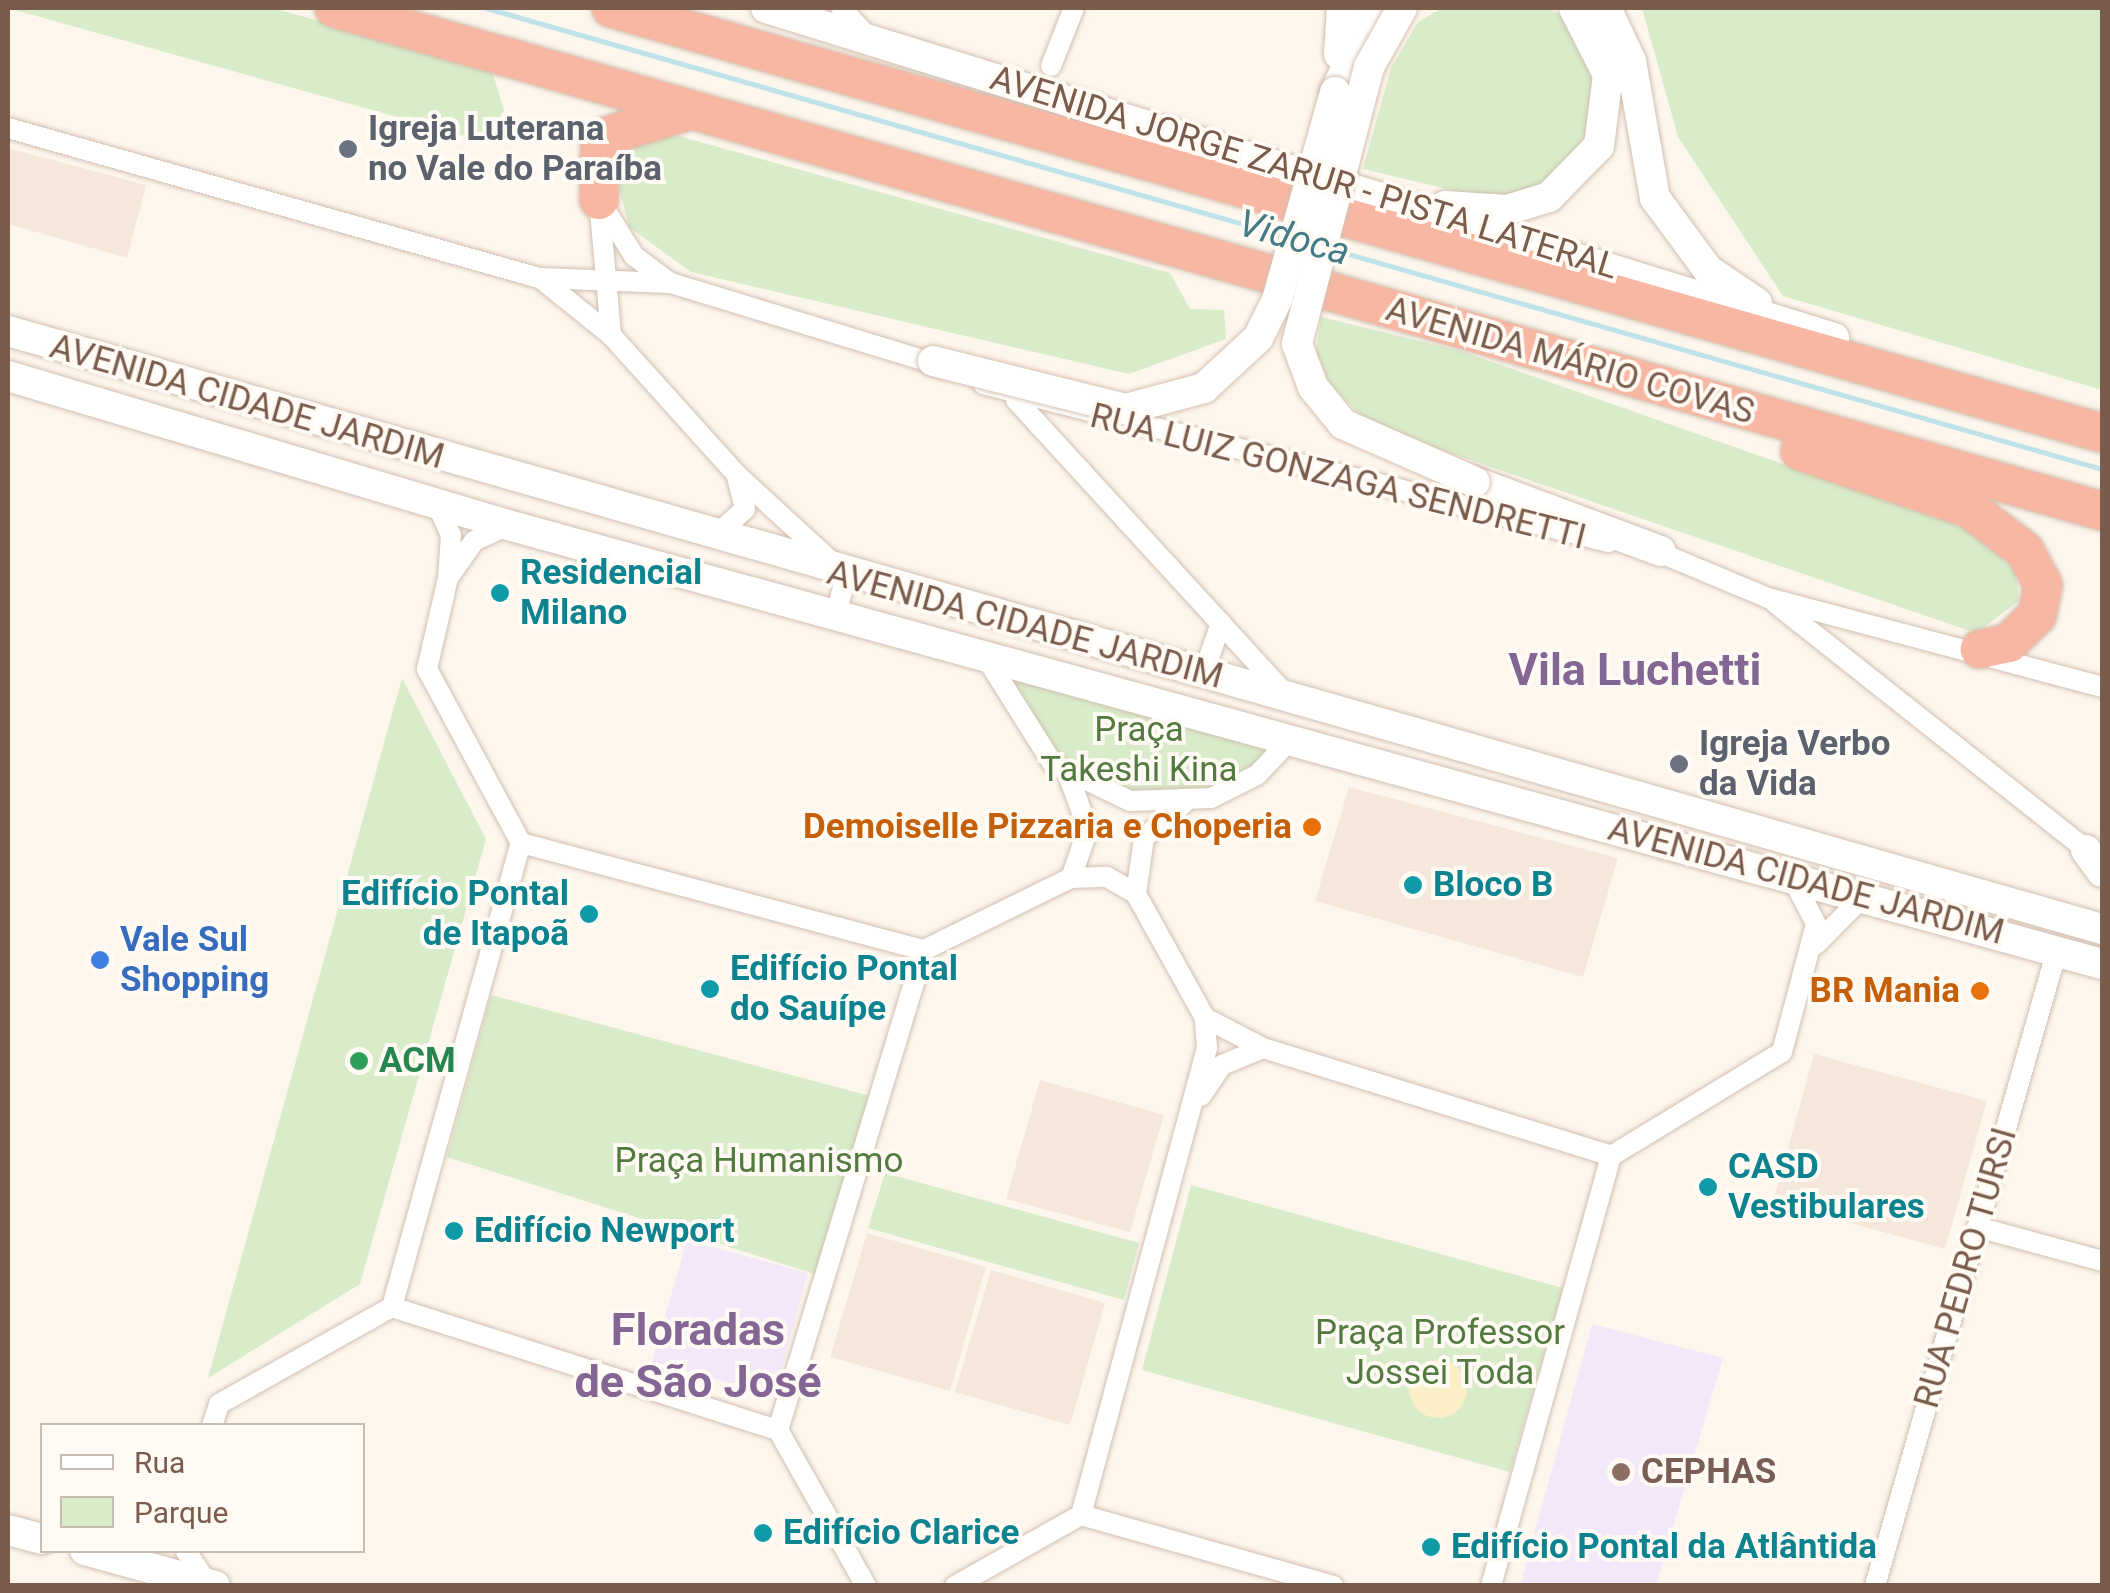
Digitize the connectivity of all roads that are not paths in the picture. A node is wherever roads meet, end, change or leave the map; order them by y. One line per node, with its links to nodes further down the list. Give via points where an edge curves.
1 (334, 8): 14 (highway, AVENIDA MÁRIO COVAS)
2 (610, 8): 29 (highway)
3 (766, 8): 11 (main road, AVENIDA JORGE ZARUR - PISTA LATERAL)
4 (840, 8): 11 (street)
5 (1074, 8): 12 (street)
6 (1342, 8): 13 (main road)
7 (1375, 8): 13 (main road)
8 (1402, 8): 36 (main road, bridge, via 1369,66 1297,344 1312,387 1343,424)
9 (1574, 8): 16 (main road, via 1608,74 1599,146 1574,181 1507,210)
10 (1606, 8): 23 (main road, via 1632,61 1646,171 1670,226 1736,291)
11 (867, 36): 16 (main road, AVENIDA JORGE ZARUR - PISTA LATERAL)
12 (1051, 66)
13 (1336, 92): 25 (main road, bridge, via 1277,300 1258,338 1204,388 1126,409)
14 (692, 111): 17 (highway, via 610,135 600,148); 26 (highway, AVENIDA MÁRIO COVAS)
15 (8, 128): 18 (street)
16 (1375, 197): 23 (main road, AVENIDA JORGE ZARUR - PISTA LATERAL)
17 (599, 200): 19 (street); 20 (street, via 634,256)
18 (539, 278): 19 (street); 22 (street)
19 (607, 279): 20 (street); 22 (street)
20 (671, 283): 25 (street)
21 (8, 331): 35 (main road, AVENIDA CIDADE JARDIM)
22 (612, 335): 31 (street)
23 (1842, 340): 29 (highway)
24 (8, 358): 27 (street)
25 (933, 361): 28 (street)
26 (1570, 361): 33 (highway, AVENIDA MÁRIO COVAS); 42 (highway, via 1664,405 1990,520 2025,551 2043,584 2025,631)
27 (19, 379): 32 (main road, AVENIDA CIDADE JARDIM)
28 (1015, 399): 36 (street, RUA LUIZ GONZAGA SENDRETTI, via 1554,534); 41 (street)
29 (2005, 404): 30 (highway)
30 (2102, 433)
31 (736, 474): 35 (street, via 745,509); 37 (street)
32 (437, 504): 34 (main road, AVENIDA CIDADE JARDIM); 38 (street, via 451,535)
33 (2102, 511)
34 (508, 525): 38 (street, via 474,541); 40 (main road, AVENIDA CIDADE JARDIM)
35 (711, 538): 37 (main road, AVENIDA CIDADE JARDIM)
36 (1662, 551): 39 (street, RUA LUIZ GONZAGA SENDRETTI)
37 (846, 575): 40 (street); 44 (main road, AVENIDA CIDADE JARDIM)
38 (448, 578): 50 (street, via 427,669)
39 (1768, 598): 42 (street); 51 (street)
40 (837, 610): 43 (main road, AVENIDA CIDADE JARDIM)
41 (1221, 623): 44 (street); 46 (street)
42 (1980, 649): 45 (street)
43 (984, 655): 47 (main road, AVENIDA CIDADE JARDIM); 48 (street)
44 (1204, 672): 46 (main road, AVENIDA CIDADE JARDIM)
45 (2102, 687)
46 (1292, 701): 56 (main road, AVENIDA CIDADE JARDIM)
47 (1292, 738): 49 (street, via 1257,775); 53 (main road, AVENIDA CIDADE JARDIM)
48 (1069, 777): 49 (street, via 1130,802); 52 (street, via 1088,828)
49 (1184, 804): 54 (street, via 1144,838)
50 (520, 843): 58 (street); 67 (street)
51 (2097, 862)
52 (1070, 878): 54 (street, via 1107,877); 58 (street)
53 (1792, 878): 55 (main road, AVENIDA CIDADE JARDIM); 57 (street, via 1813,910)
54 (1136, 894): 61 (street)
55 (1864, 896): 57 (street); 59 (main road, AVENIDA CIDADE JARDIM)
56 (2096, 921): 59 (main road)
57 (1814, 947): 64 (street, via 1770,1064)
58 (924, 950): 69 (street)
59 (2057, 950): 60 (main road, AVENIDA CIDADE JARDIM); 65 (street, RUA PEDRO TURSI)
60 (2102, 964)
61 (1205, 1018): 62 (street); 63 (street)
62 (1264, 1048): 63 (street, via 1222,1065); 64 (street)
63 (1193, 1109): 70 (street)
64 (1610, 1156): 80 (street)
65 (1977, 1227): 66 (street); 81 (street, RUA PEDRO TURSI)
66 (2102, 1261)
67 (392, 1307): 68 (street, via 219,1404); 69 (street)
68 (213, 1423)
69 (778, 1430): 76 (street)
70 (1081, 1515): 78 (street); 79 (street)
71 (8, 1530): 72 (main road)
72 (40, 1538)
73 (98, 1553): 75 (main road)
74 (186, 1553): 77 (street)
75 (167, 1569): 77 (main road)
76 (870, 1583)
77 (211, 1584)
78 (955, 1586)
79 (1333, 1586)
80 (1491, 1586)
81 (1876, 1586)

